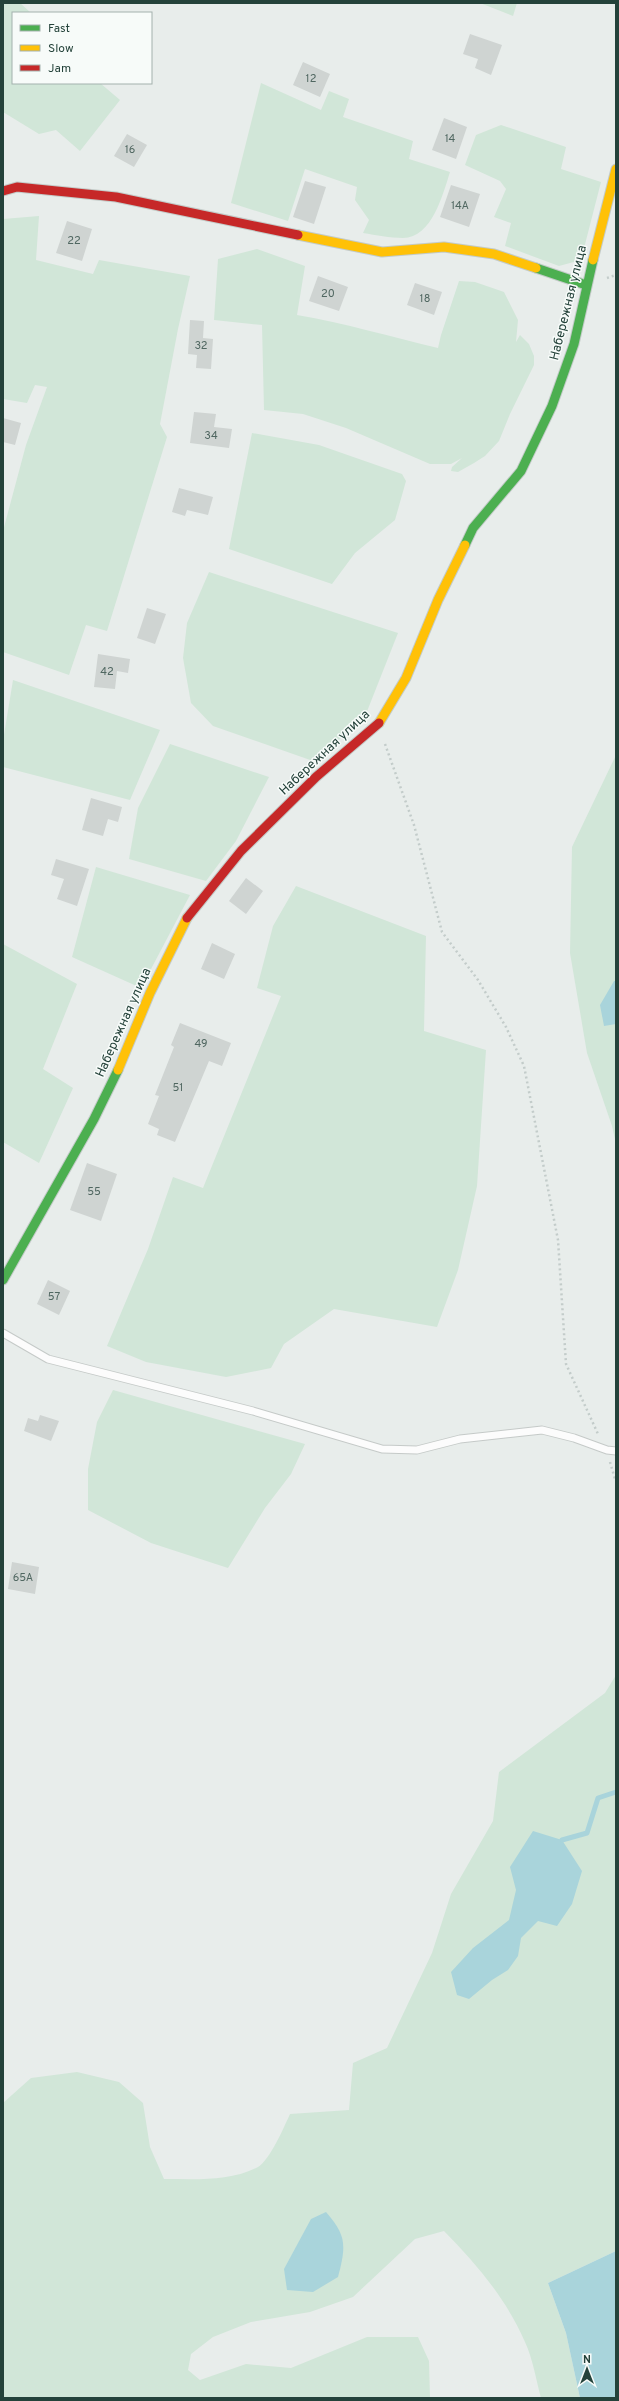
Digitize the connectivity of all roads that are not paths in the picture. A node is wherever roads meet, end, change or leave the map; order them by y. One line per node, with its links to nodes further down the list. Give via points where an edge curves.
1 (616, 169): 3 (street, Набережная улица)
2 (3, 191): 3 (street, via 17,187 116,197 382,252 444,247 494,254)
3 (586, 285): 4 (street, Набережная улица, via 574,344 549,413 521,471 473,528 438,600 406,678 378,725 316,777 241,852 184,921 150,993 125,1056 94,1119)
4 (22, 1244): 5 (lane); 6 (street, Набережная улица)
5 (3, 1262)
6 (3, 1280)
7 (3, 1333): 8 (lane, via 48,1359 253,1411 382,1449 417,1450 460,1439 542,1430)
8 (616, 1451)

